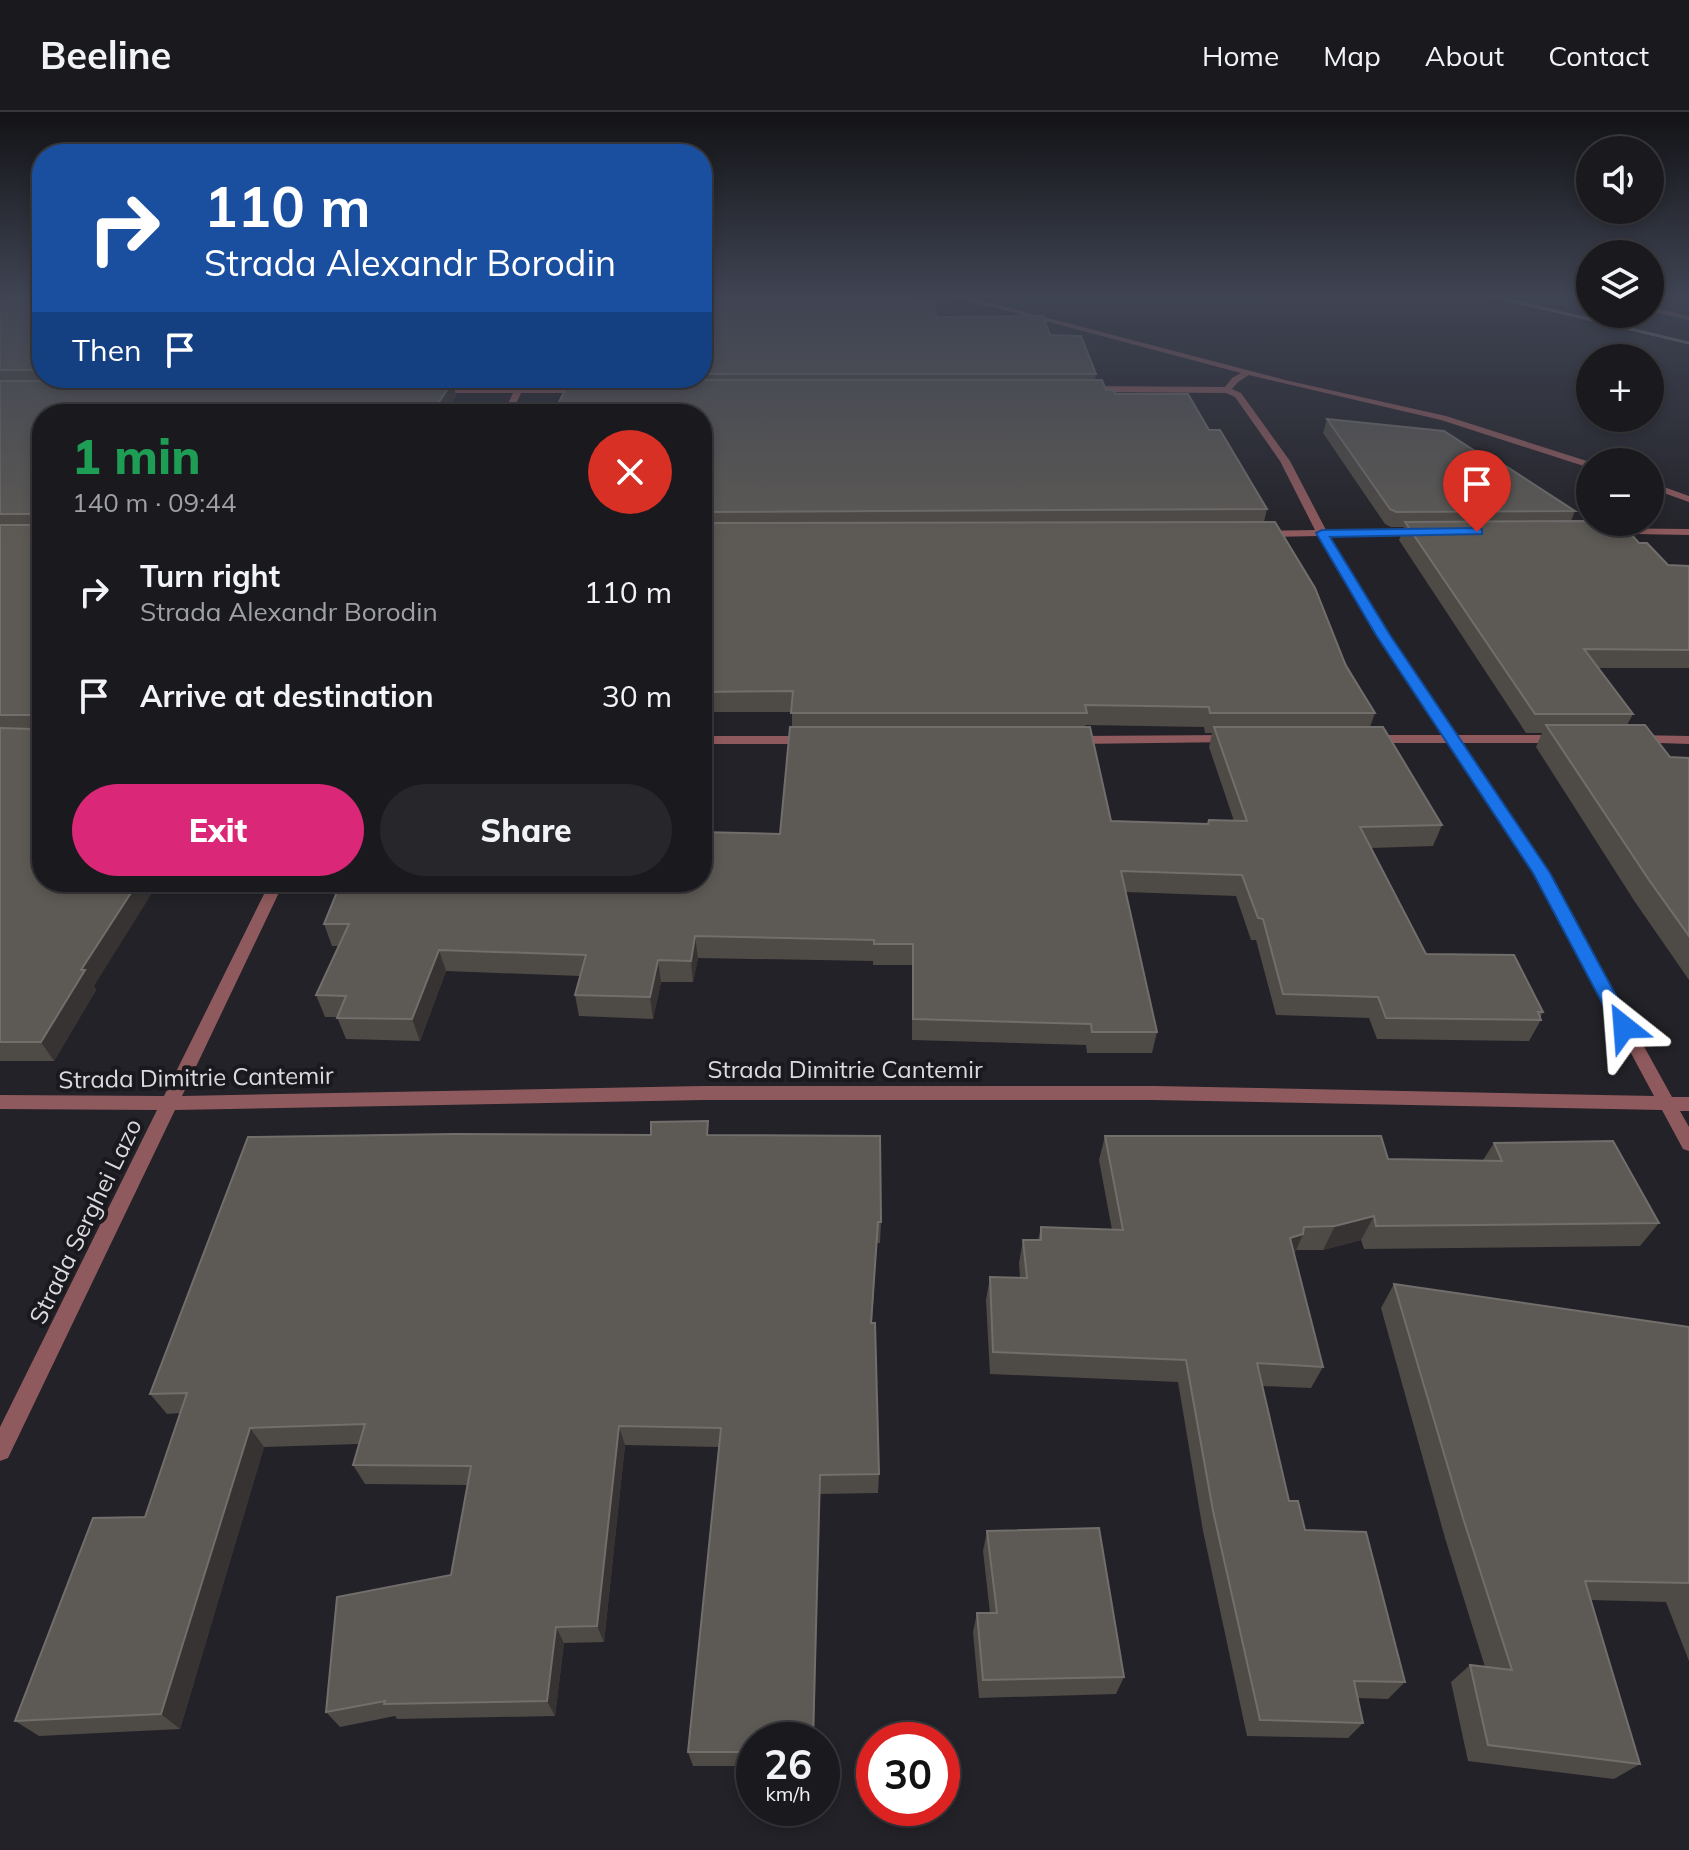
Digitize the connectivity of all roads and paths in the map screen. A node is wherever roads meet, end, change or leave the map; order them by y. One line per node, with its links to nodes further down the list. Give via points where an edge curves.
1 (1240, 377): 7 (street)
2 (1271, 377): 9 (street, via 1443,418)
3 (1072, 389): 7 (street)
4 (422, 390): 5 (street)
5 (518, 390): 6 (street); 8 (street)
6 (597, 390)
7 (1227, 390): 15 (street, via 1238,395 1285,461)
8 (512, 404)
9 (1576, 461)
10 (1664, 490): 11 (street)
11 (1689, 499)
12 (1571, 531): 14 (street)
13 (1431, 532): 15 (street)
14 (1689, 532)
15 (1322, 533): 16 (street); 19 (street)
16 (1244, 534)
17 (1245, 739): 24 (street)
18 (1357, 739): 19 (street)
19 (1453, 739): 20 (street); 30 (street, via 1541,873)
20 (1579, 739)
21 (1626, 739): 25 (street)
22 (712, 740): 23 (street)
23 (814, 740)
24 (1054, 740)
25 (1689, 740)
26 (272, 892): 28 (street, Strada Serghei Lazo)
27 (0, 1102): 28 (street, Strada Dimitrie Cantemir)
28 (168, 1103): 30 (street, Strada Dimitrie Cantemir, via 703,1093 1154,1093); 32 (street, Strada Serghei Lazo)
29 (1689, 1104): 30 (street, Strada Dimitrie Cantemir)
30 (1665, 1105): 31 (street)
31 (1689, 1144)
32 (0, 1450)

